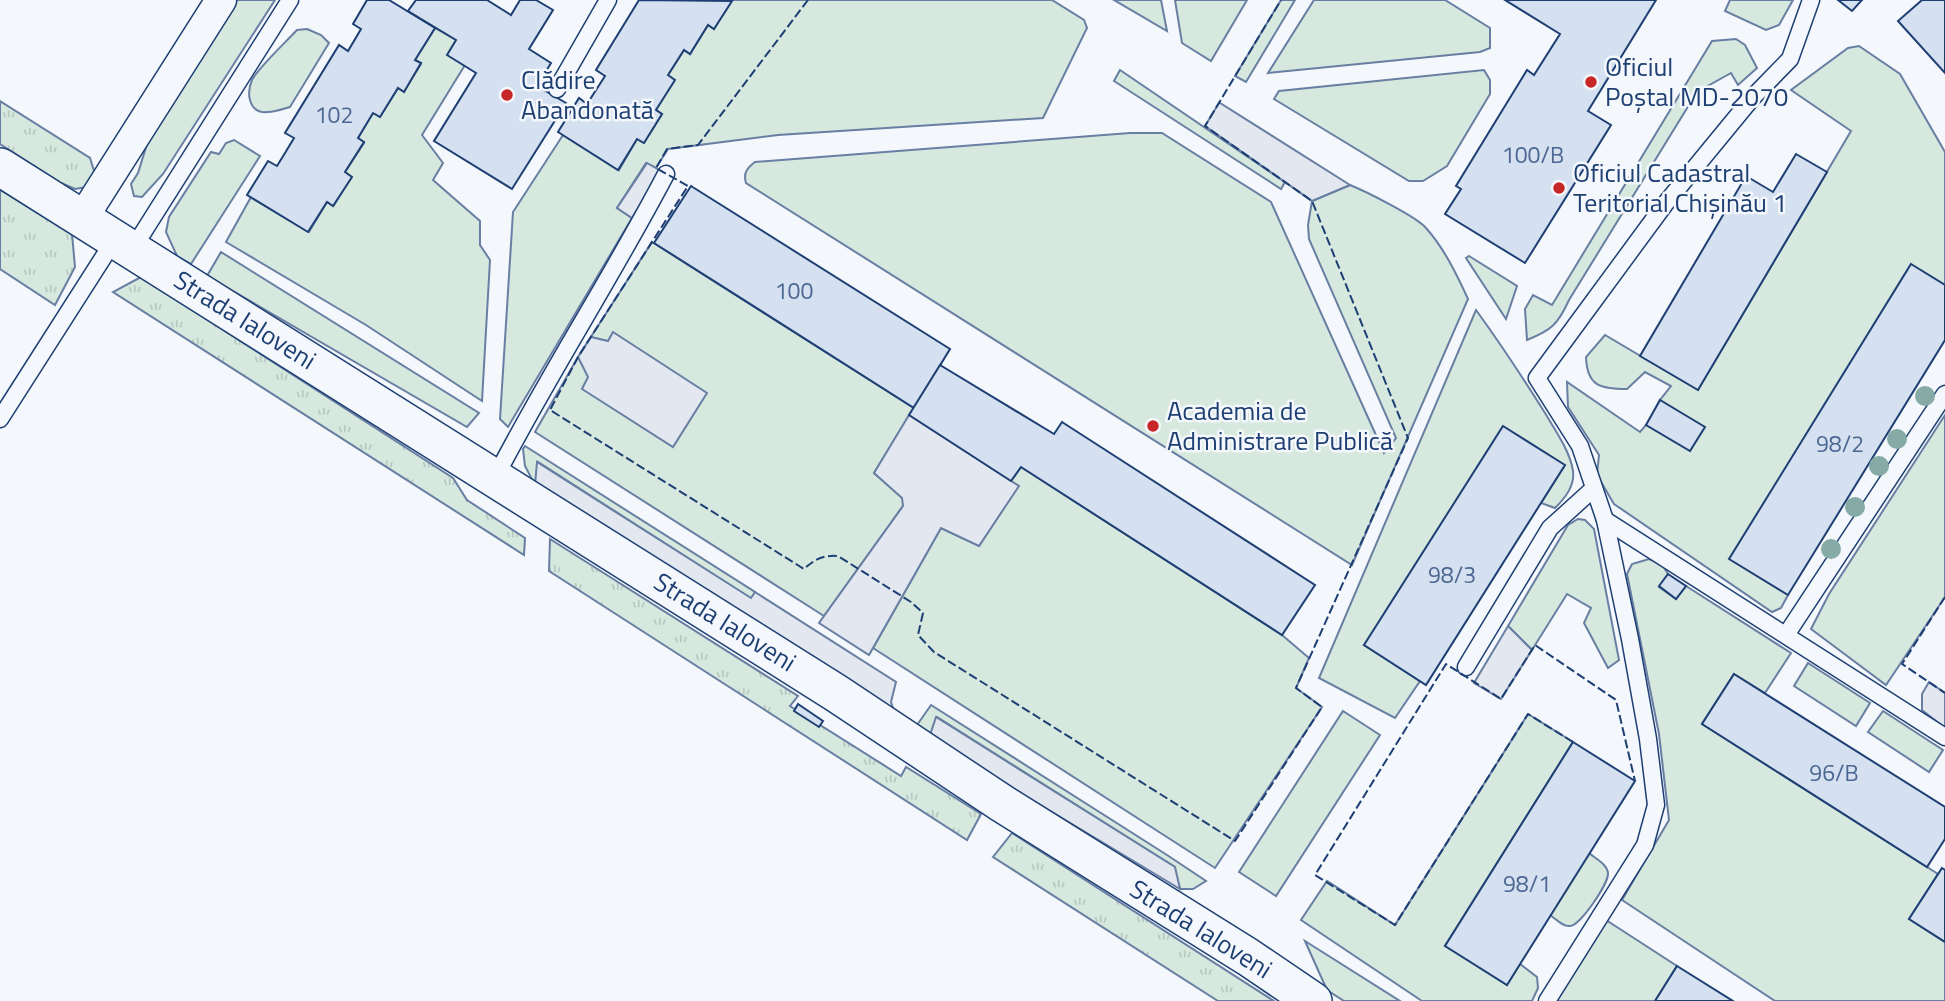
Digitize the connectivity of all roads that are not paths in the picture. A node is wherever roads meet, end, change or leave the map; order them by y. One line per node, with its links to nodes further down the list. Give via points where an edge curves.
1 (221, 0): 8 (street)
2 (290, 0): 9 (lane)
3 (608, 0): 5 (lane)
4 (1811, 0): 13 (lane, via 1790,59 1665,204 1537,378 1580,446)
5 (557, 89)
6 (0, 167): 8 (street, Strada Ialoveni)
7 (666, 174): 12 (lane)
8 (82, 219): 9 (street, Strada Ialoveni)
9 (123, 245): 11 (lane); 12 (street, Strada Ialoveni)
10 (1945, 394): 15 (lane)
11 (0, 419)
12 (495, 478): 18 (street, Strada Ialoveni)
13 (1593, 489): 14 (lane); 16 (lane, via 1550,527)
14 (1605, 520): 15 (lane); 19 (lane, via 1633,652 1656,805 1645,845)
15 (1786, 635): 17 (lane)
16 (1466, 667)
17 (1945, 737)
18 (1313, 1001)
19 (1547, 1001)

